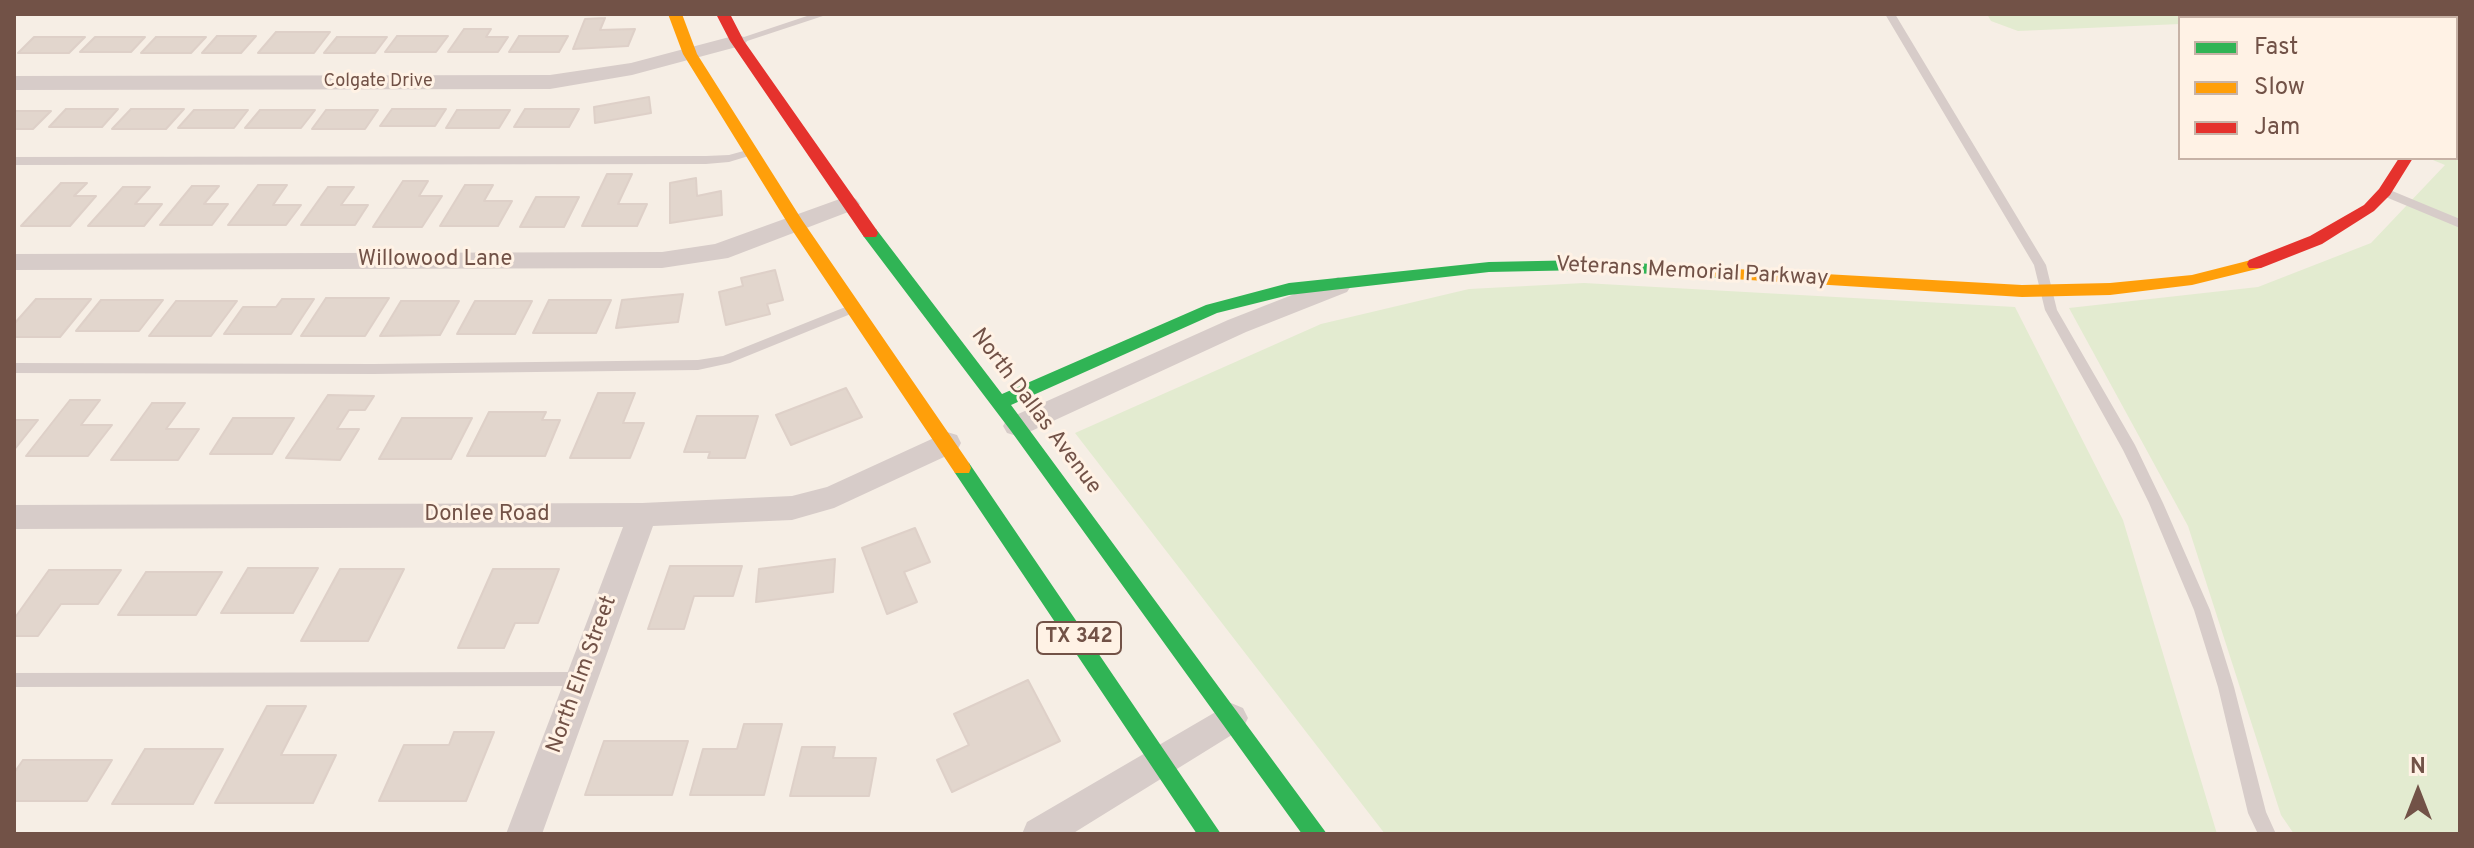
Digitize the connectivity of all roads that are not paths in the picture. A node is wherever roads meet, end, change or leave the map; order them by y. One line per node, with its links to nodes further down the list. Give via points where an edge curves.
1 (675, 14): 6 (main road, TX 342)
2 (723, 14): 5 (main road, North Dallas Avenue / TX 342)
3 (824, 14): 5 (lane)
4 (1890, 14): 17 (lane, via 2040,265)
5 (737, 41): 6 (street, Colgate Drive); 12 (main road, North Dallas Avenue / TX 342)
6 (690, 54): 7 (street, Colgate Drive, via 550,82); 8 (main road, TX 342)
7 (14, 83)
8 (751, 152): 10 (lane, via 706,160); 13 (main road, TX 342)
9 (2405, 160): 11 (main road, Veterans Memorial Parkway)
10 (14, 161)
11 (2385, 192): 14 (lane); 17 (main road, Veterans Memorial Parkway, via 2316,240 2251,266 2163,284)
12 (848, 204): 13 (street, Willowood Lane); 20 (main road, North Dallas Avenue / TX 342)
13 (796, 223): 15 (street, Willowood Lane, via 719,252 662,260); 18 (main road, TX 342)
14 (2460, 224)
15 (14, 262)
16 (1338, 286): 17 (main road, Veterans Memorial Parkway, via 1489,267 1586,265); 20 (main road, Veterans Memorial Parkway, via 1289,289 1212,309); 21 (street, Veterans Memorial Parkway)
17 (2047, 291): 33 (lane, via 2051,310 2130,449 2202,610)
18 (854, 308): 19 (lane, via 725,360 698,365); 22 (main road, TX 342)
19 (14, 368)
20 (994, 407): 21 (main road, North Dallas Avenue / TX 342)
21 (1010, 428): 27 (main road, North Dallas Avenue / TX 342)
22 (955, 439): 23 (street, Donlee Road, via 846,492 792,508); 28 (main road, TX 342)
23 (642, 515): 24 (street, Donlee Road); 25 (street, North Elm Street)
24 (14, 517)
25 (581, 679): 26 (lane); 29 (street, North Elm Street)
26 (14, 680)
27 (1231, 718): 28 (street); 32 (main road, North Dallas Avenue / TX 342)
28 (1162, 760): 30 (street); 31 (main road, TX 342)
29 (524, 834)
30 (1040, 834)
31 (1210, 834)
32 (1316, 834)
33 (2267, 834)

